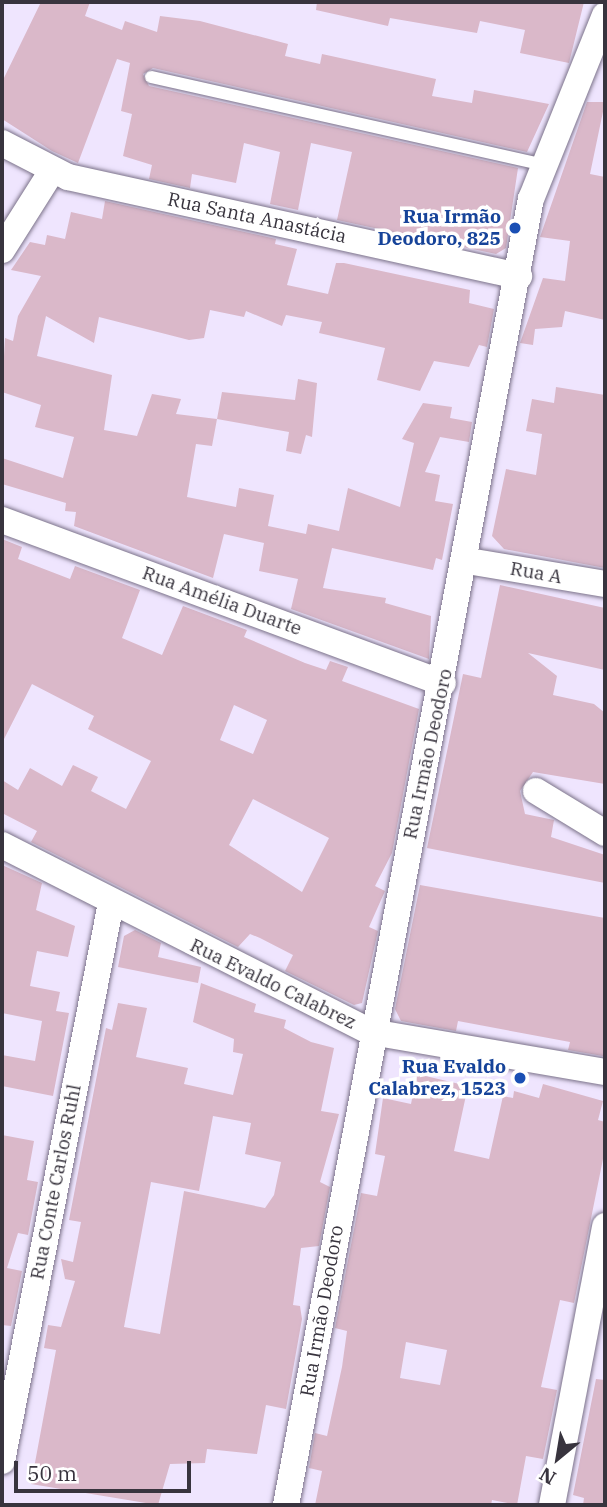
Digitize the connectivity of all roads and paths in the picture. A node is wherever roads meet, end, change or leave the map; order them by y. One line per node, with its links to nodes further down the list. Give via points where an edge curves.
1 (605, 15): 4 (street, Rua Irmão Deodoro)
2 (151, 77): 4 (lane)
3 (2, 143): 5 (street, Rua Santa Anastácia)
4 (540, 164): 7 (street, Rua Irmão Deodoro)
5 (52, 171): 6 (street); 7 (street, Rua Santa Anastácia)
6 (2, 250)
7 (519, 276): 9 (street, Rua Irmão Deodoro)
8 (2, 520): 11 (street, Rua Amélia Duarte)
9 (468, 561): 10 (street, Rua A); 11 (street, Rua Irmão Deodoro)
10 (605, 584)
11 (443, 683): 16 (street, Rua Irmão Deodoro)
12 (536, 791): 13 (street)
13 (605, 834)
14 (2, 845): 15 (street, Rua Evaldo Calabrez)
15 (111, 903): 16 (street, Rua Evaldo Calabrez); 19 (street, Rua Conte Carlos Ruhl)
16 (371, 1031): 17 (street, Rua Evaldo Calabrez); 20 (street, Rua Irmão Deodoro)
17 (605, 1072)
18 (605, 1226): 21 (street)
19 (2, 1461)
20 (286, 1505)
21 (552, 1505)

